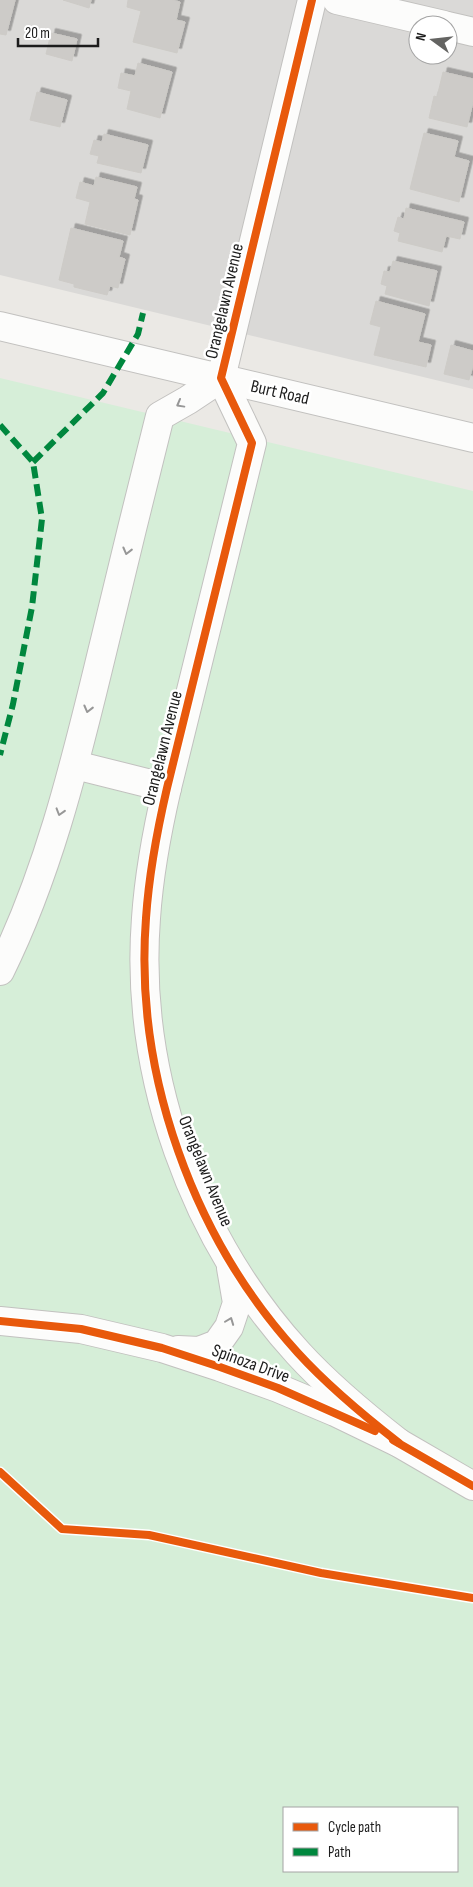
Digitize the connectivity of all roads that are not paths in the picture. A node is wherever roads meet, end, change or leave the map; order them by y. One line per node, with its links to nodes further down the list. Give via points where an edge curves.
1 (312, 0): 7 (street, Orangelawn Avenue)
2 (338, 0): 3 (street)
3 (408, 17)
4 (458, 28): 5 (street)
5 (473, 32)
6 (0, 326): 7 (street, Burt Road)
7 (221, 378): 8 (street, Burt Road); 9 (street, Orangelawn Avenue, one-way to 9, via 160,416); 10 (street, Orangelawn Avenue, via 252,443)
8 (473, 438)
9 (75, 765): 10 (street); 11 (street, Orangelawn Avenue, one-way to 11, via 28,909)
10 (167, 788): 12 (street, Orangelawn Avenue, via 155,843 145,920 149,1030 158,1079 178,1151 193,1190)
11 (0, 971)
12 (228, 1256): 14 (street, Orangelawn Avenue, one-way to 12, via 199,1351 217,1344 237,1303); 15 (street, Orangelawn Avenue, via 262,1309 296,1352 325,1382)
13 (0, 1320): 14 (street, Spinoza Drive, via 81,1329)
14 (162, 1348): 15 (street, Spinoza Drive, via 278,1388)
15 (399, 1443): 16 (street, Spinoza Drive)
16 (473, 1486)

